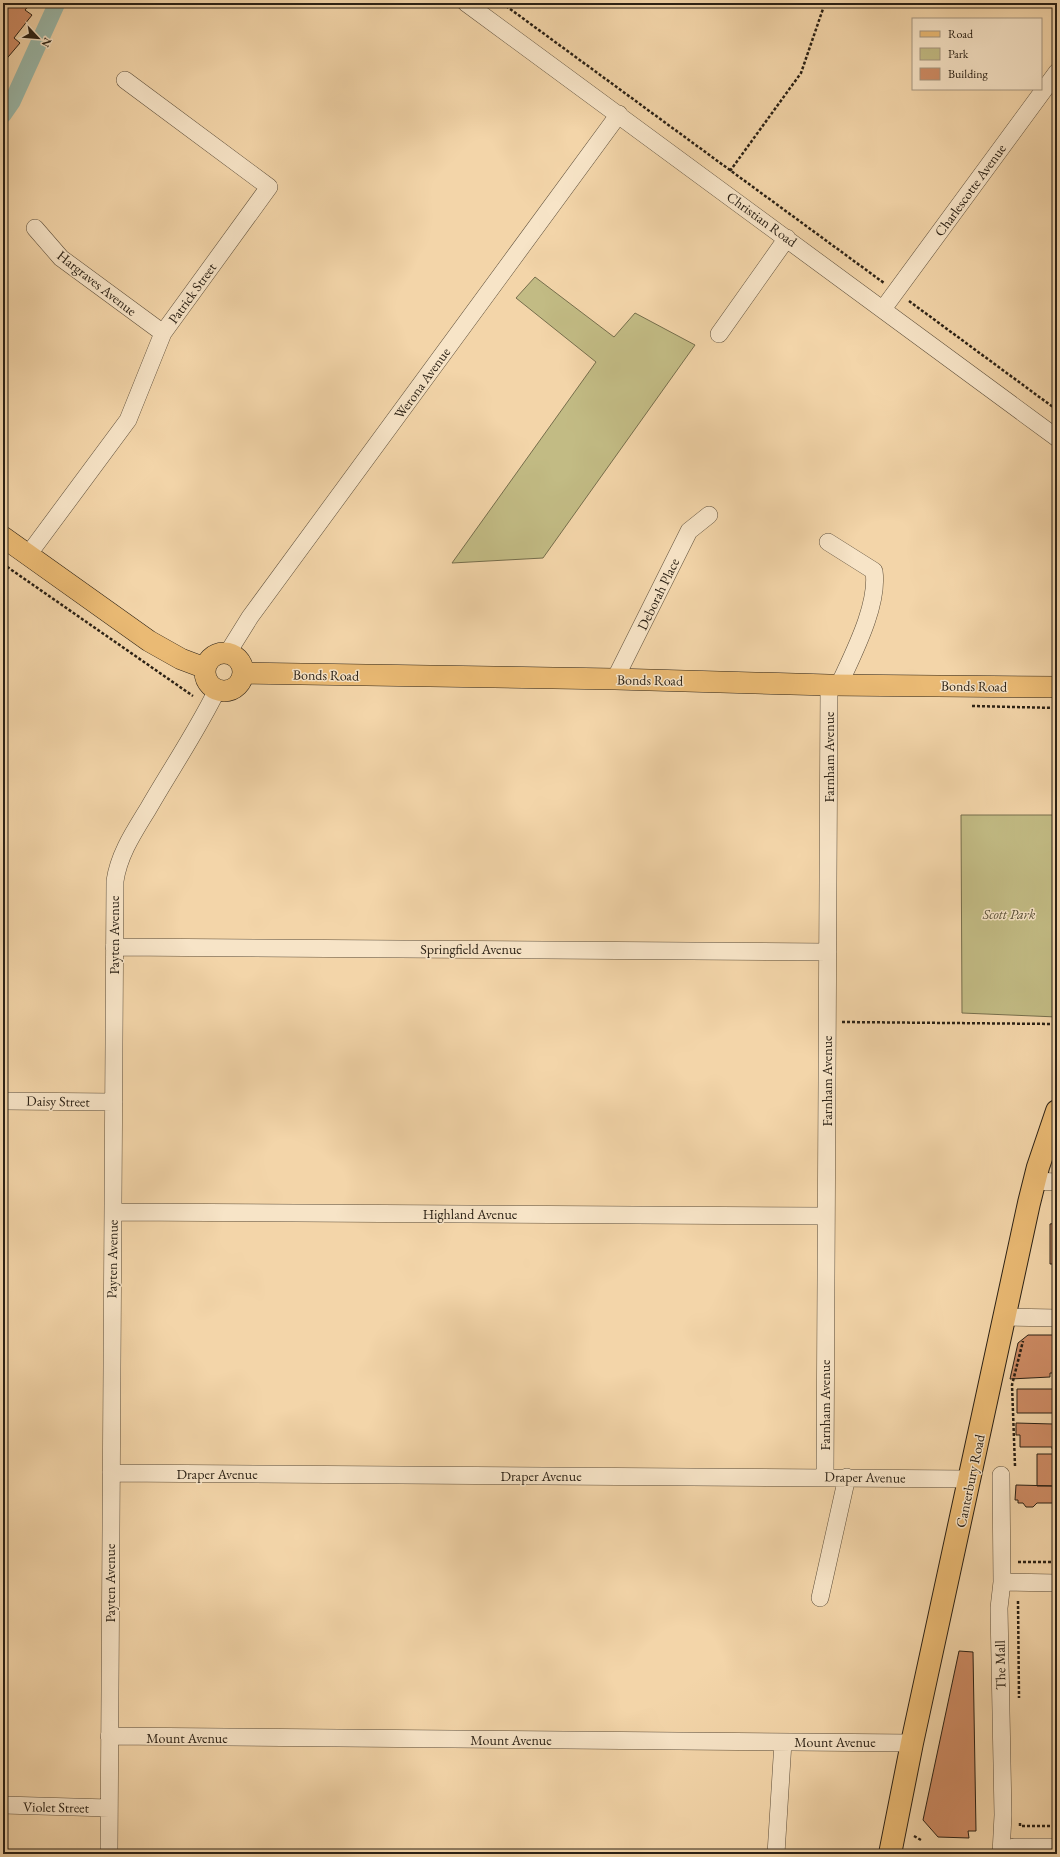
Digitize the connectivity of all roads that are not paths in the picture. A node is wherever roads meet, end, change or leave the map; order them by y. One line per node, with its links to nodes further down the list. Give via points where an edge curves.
1 (466, 3): 4 (street, Christian Road)
2 (1057, 72): 7 (street, Charlescotte Avenue)
3 (125, 80): 8 (street, Patrick Street, via 269,187)
4 (619, 114): 6 (street, Christian Road); 15 (street, Werona Avenue, via 250,617)
5 (35, 228): 8 (street, Hargraves Avenue, via 61,258)
6 (787, 238): 7 (street, Christian Road); 9 (street)
7 (883, 309): 10 (street, Christian Road)
8 (163, 333): 14 (street, Patrick Street, via 128,420)
9 (719, 334)
10 (1056, 436)
11 (709, 515): 18 (street, Deborah Place, via 689,531)
12 (3, 537): 14 (main road)
13 (828, 542): 19 (street, via 874,571 875,582 865,626)
14 (28, 555): 16 (main road, via 149,640 181,659)
15 (227, 654): 16 (main road, via 211,658); 17 (main road, via 237,659)
16 (205, 668): 21 (main road, via 206,679 212,688)
17 (243, 674): 18 (main road, Bonds Road); 21 (main road, via 234,688 228,691)
18 (615, 679): 19 (main road, Bonds Road)
19 (834, 685): 20 (main road, Bonds Road); 23 (street, Farnham Avenue)
20 (1057, 687)
21 (217, 690): 22 (street, Payten Avenue, via 122,855 115,880)
22 (114, 947): 23 (street, Springfield Avenue); 25 (street, Payten Avenue)
23 (828, 952): 30 (street, Farnham Avenue)
24 (3, 1101): 25 (street, Daisy Street)
25 (114, 1102): 29 (street, Payten Avenue)
26 (1057, 1111): 27 (highway, Canterbury Road)
27 (1034, 1181): 28 (street); 31 (highway, Canterbury Road)
28 (1057, 1182)
29 (113, 1212): 30 (street, Highland Avenue); 33 (street, Payten Avenue)
30 (826, 1216): 35 (street, Farnham Avenue)
31 (1004, 1317): 32 (street); 37 (highway, Canterbury Road)
32 (1057, 1318)
33 (111, 1473): 35 (street, Draper Avenue); 41 (street, Payten Avenue)
34 (1001, 1475): 38 (street, The Mall)
35 (825, 1477): 36 (street, Draper Avenue)
36 (846, 1477): 37 (street, Draper Avenue); 40 (street)
37 (970, 1479): 43 (highway, Canterbury Road)
38 (1002, 1582): 39 (street); 50 (street, The Mall, via 999,1608 1004,1815)
39 (1057, 1583)
40 (820, 1598)
41 (109, 1736): 42 (street, Mount Avenue); 45 (street, Payten Avenue)
42 (783, 1742): 43 (street, Mount Avenue); 48 (street)
43 (912, 1742): 49 (highway, Canterbury Road)
44 (3, 1805): 45 (street, Violet Street)
45 (109, 1808): 47 (street, Payten Avenue)
46 (1057, 1847): 51 (street, via 1014,1847)
47 (109, 1854)
48 (776, 1854)
49 (890, 1854)
50 (1001, 1854)
51 (1008, 1854)

